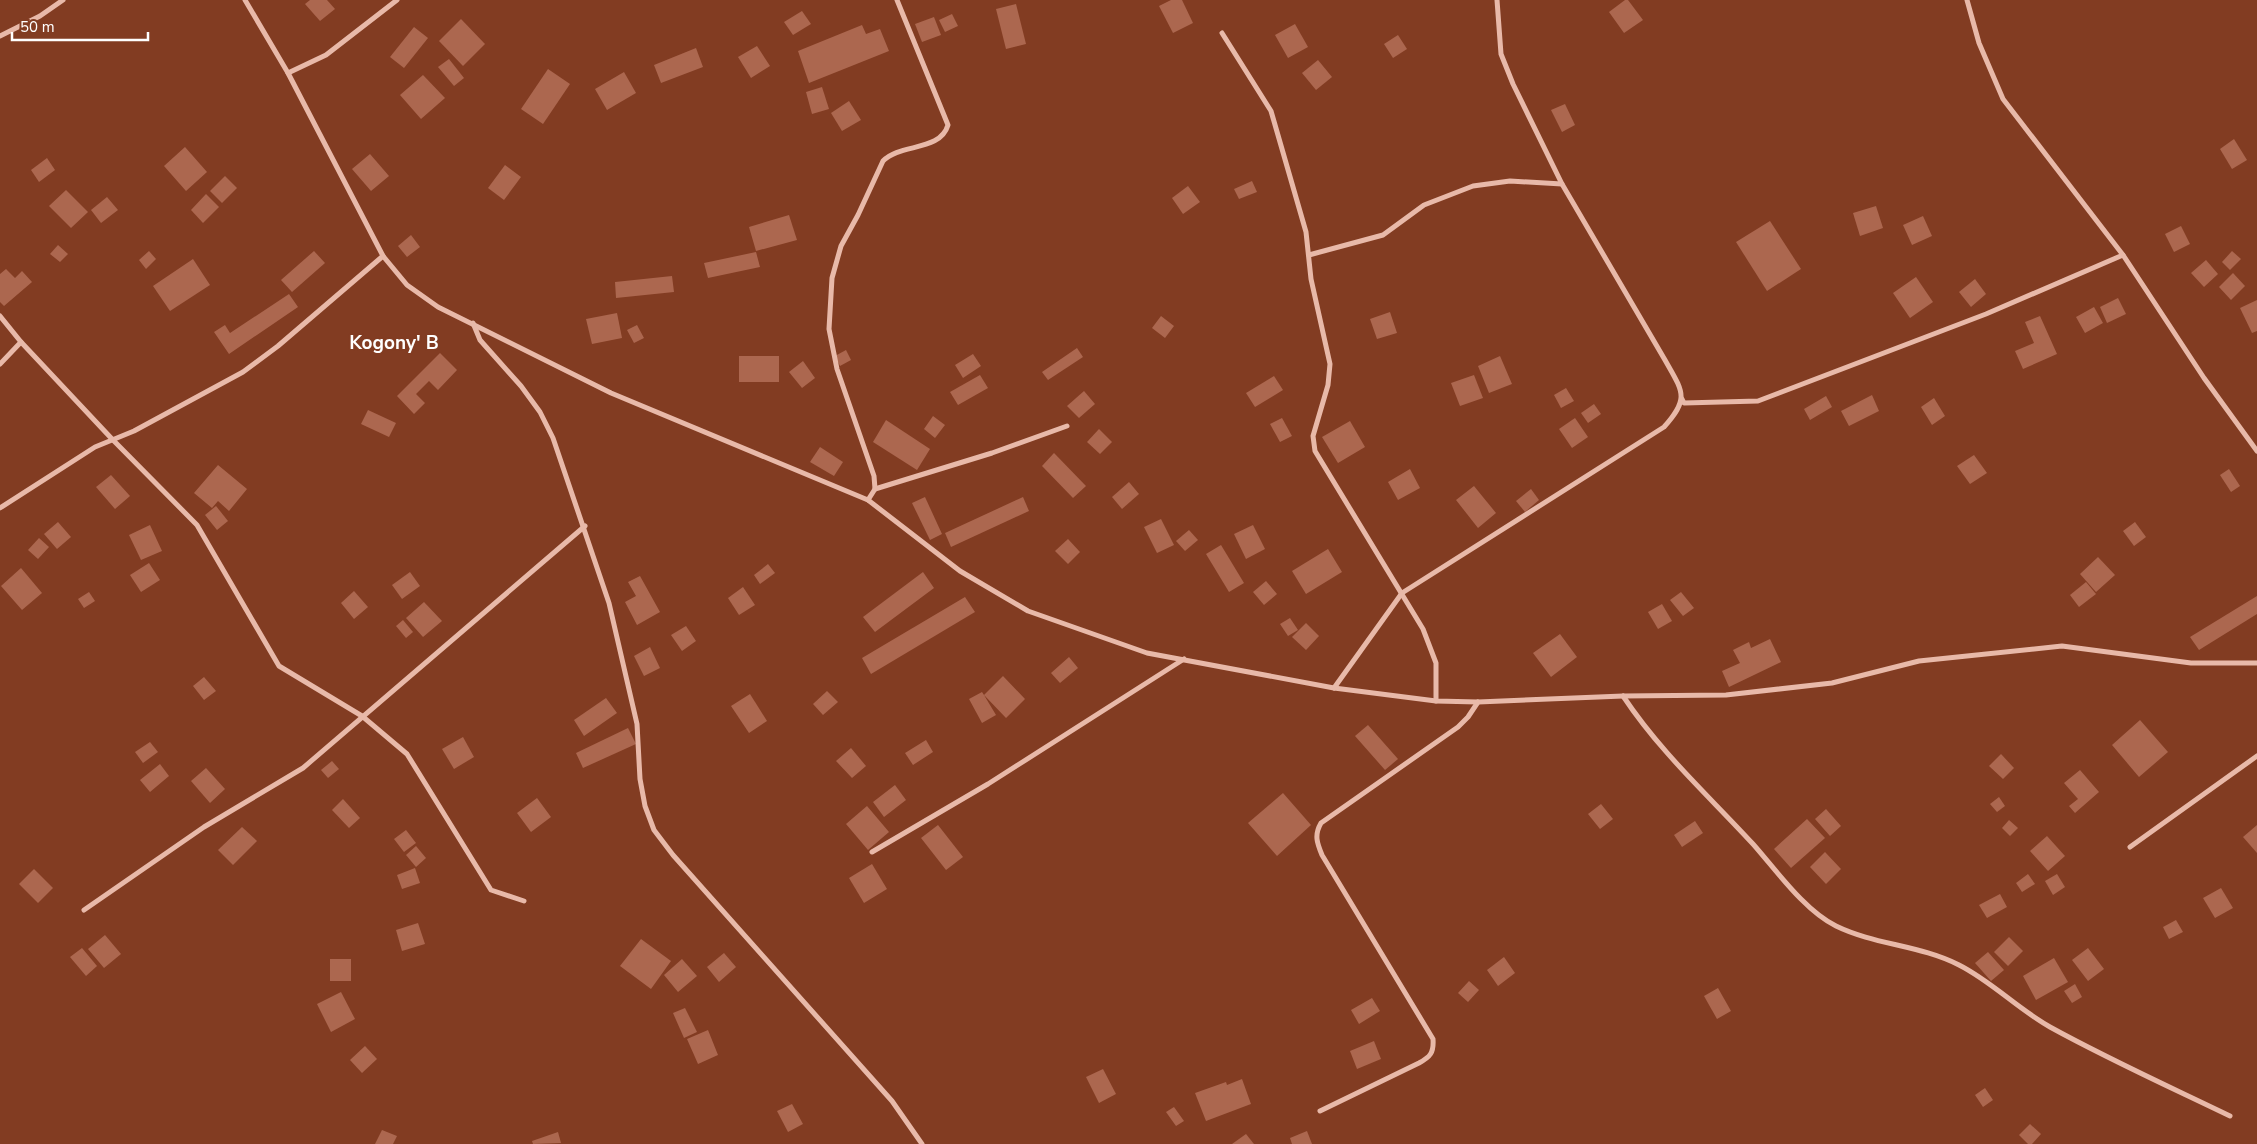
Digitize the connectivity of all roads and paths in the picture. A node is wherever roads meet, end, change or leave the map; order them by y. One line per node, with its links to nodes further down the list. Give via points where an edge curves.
1 (63, 0): 8 (street)
2 (244, 0): 9 (street)
3 (397, 0): 9 (street, via 326,55)
4 (897, 0): 22 (street, via 948,125 938,140 888,155 883,161 841,246 832,278 829,328)
5 (1497, 0): 10 (street, via 1501,54)
6 (1967, 0): 12 (street, via 1979,43 2003,99)
7 (1222, 33): 11 (street, via 1271,111 1306,232)
8 (0, 36)
9 (288, 73): 13 (street)
10 (1562, 184): 11 (street, via 1510,181 1474,186 1424,205 1383,235); 18 (street, via 1679,384)
11 (1309, 255): 26 (street, via 1311,279 1330,364 1328,385 1313,436 1316,451)
12 (2123, 255): 18 (street, via 1986,314 1758,401 1684,403); 21 (street, via 2204,378)
13 (383, 256): 15 (street, via 407,285 438,307); 20 (street, via 243,372 134,431)
14 (0, 316): 16 (street)
15 (473, 323): 23 (street, via 611,393); 25 (street, via 480,340 540,412 553,438)
16 (21, 342): 17 (street); 20 (street)
17 (0, 364)
18 (1682, 399): 26 (street, via 1678,411 1664,427)
19 (1067, 426): 22 (street, via 992,453)
20 (112, 439): 24 (street, via 77,457); 33 (street, via 198,524 279,666)
21 (2257, 451)
22 (875, 488): 23 (street)
23 (868, 500): 27 (street, via 960,571 1028,611 1146,653)
24 (0, 508)
25 (585, 526): 33 (street); 41 (street, via 609,603 637,724 640,779 654,830 892,1101)
26 (1402, 593): 29 (street); 31 (street, via 1423,630 1436,663)
27 (1184, 659): 29 (street); 36 (street, via 988,784)
28 (2257, 663): 30 (street, via 2191,663 2062,646 1919,661 1832,683 1726,695)
29 (1334, 688): 31 (street)
30 (1623, 696): 32 (street); 40 (street, via 1677,767 1810,908 1834,926 1862,937 1935,954 1960,965 2048,1026)
31 (1436, 701): 32 (street)
32 (1478, 702): 39 (street, via 1458,726 1321,823 1316,832 1316,842 1322,855 1433,1039 1434,1049 1430,1057 1419,1064)
33 (362, 716): 37 (street, via 407,754 491,890); 38 (street, via 303,768 204,827)
34 (2257, 756): 35 (street)
35 (2130, 846)
36 (872, 852)
37 (524, 901)
38 (84, 910)
39 (1320, 1111)
40 (2230, 1116)
41 (922, 1144)

